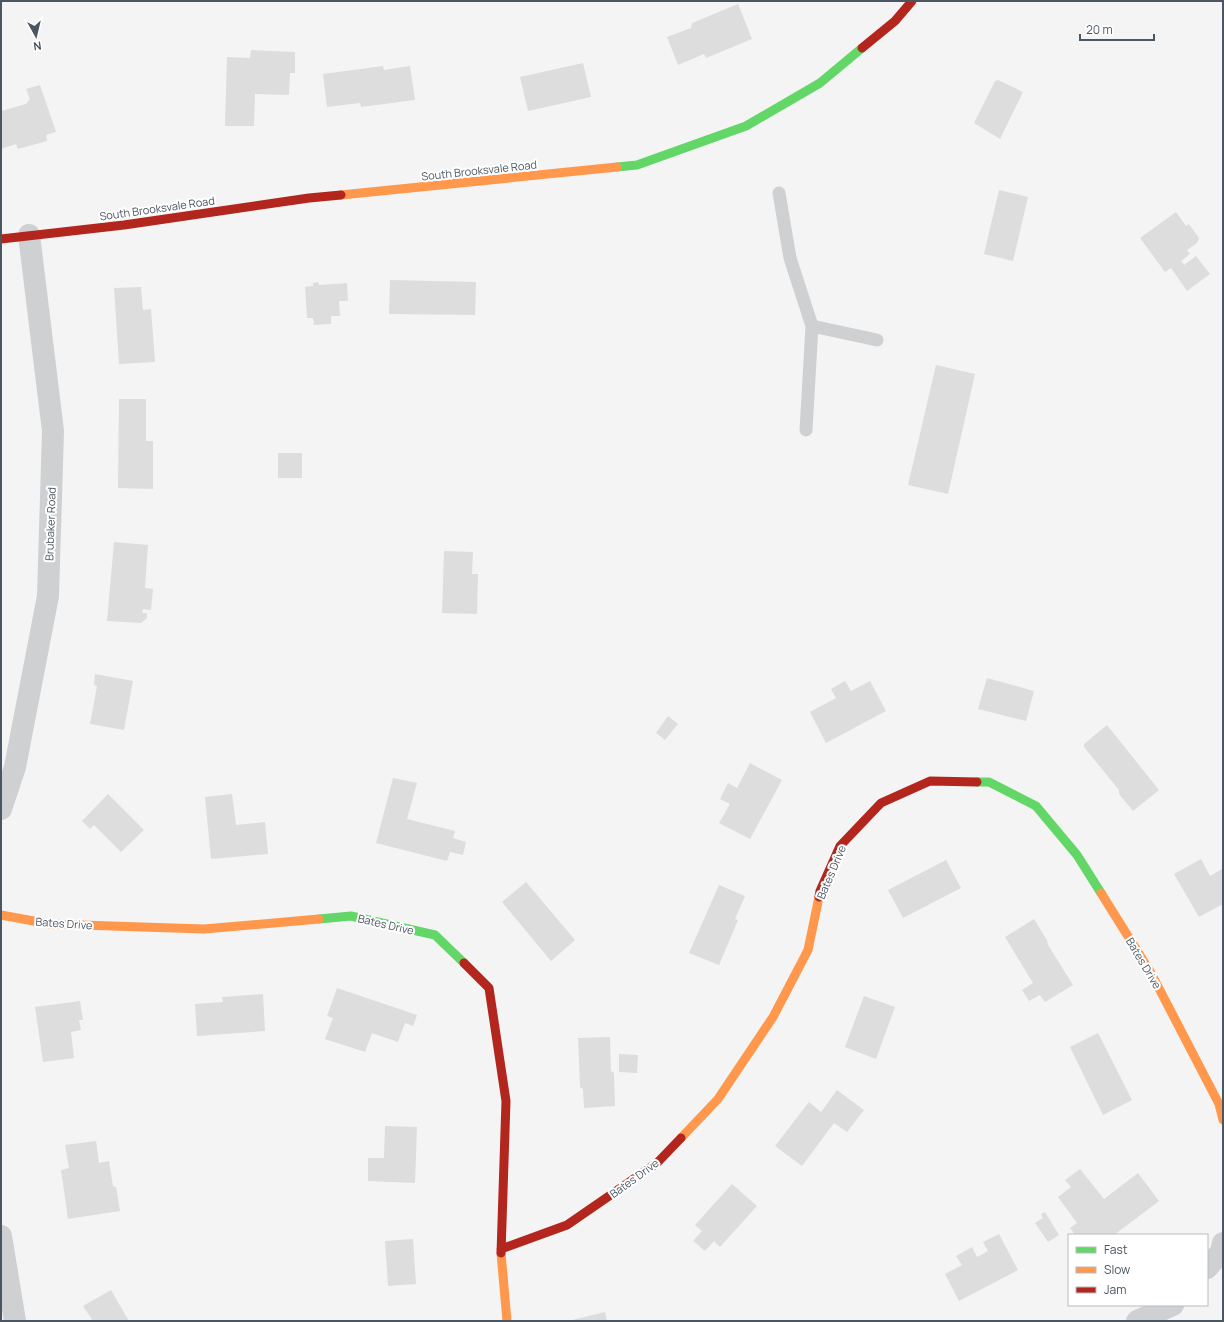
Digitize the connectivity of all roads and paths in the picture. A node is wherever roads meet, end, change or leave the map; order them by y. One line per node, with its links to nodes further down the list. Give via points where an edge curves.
1 (912, 1): 3 (street, South Brooksvale Road, via 895,21 820,83 746,126 638,165 309,198 124,225)
2 (778, 193): 5 (lane, via 790,258)
3 (30, 235): 4 (street, South Brooksvale Road); 8 (street, Brubaker Road, via 53,430 48,596 15,767)
4 (1, 239)
5 (812, 326): 6 (lane); 7 (lane)
6 (877, 340)
7 (806, 430)
8 (1, 809)
9 (1, 915): 13 (street, Bates Drive, via 50,924 204,929 351,916 435,935 488,988 506,1101)
10 (1223, 1120): 13 (street, Bates Drive, via 1219,1104 1151,973 1077,855 1036,806 989,782 930,781 881,803 840,846 820,891 808,950 773,1018 718,1099 657,1163 568,1225)
11 (1, 1236): 16 (street)
12 (1223, 1243): 14 (street, via 1221,1252)
13 (501, 1249): 17 (street, Bates Drive)
14 (1208, 1267)
15 (1171, 1306): 18 (street)
16 (15, 1321)
17 (507, 1321)
18 (1137, 1321)

